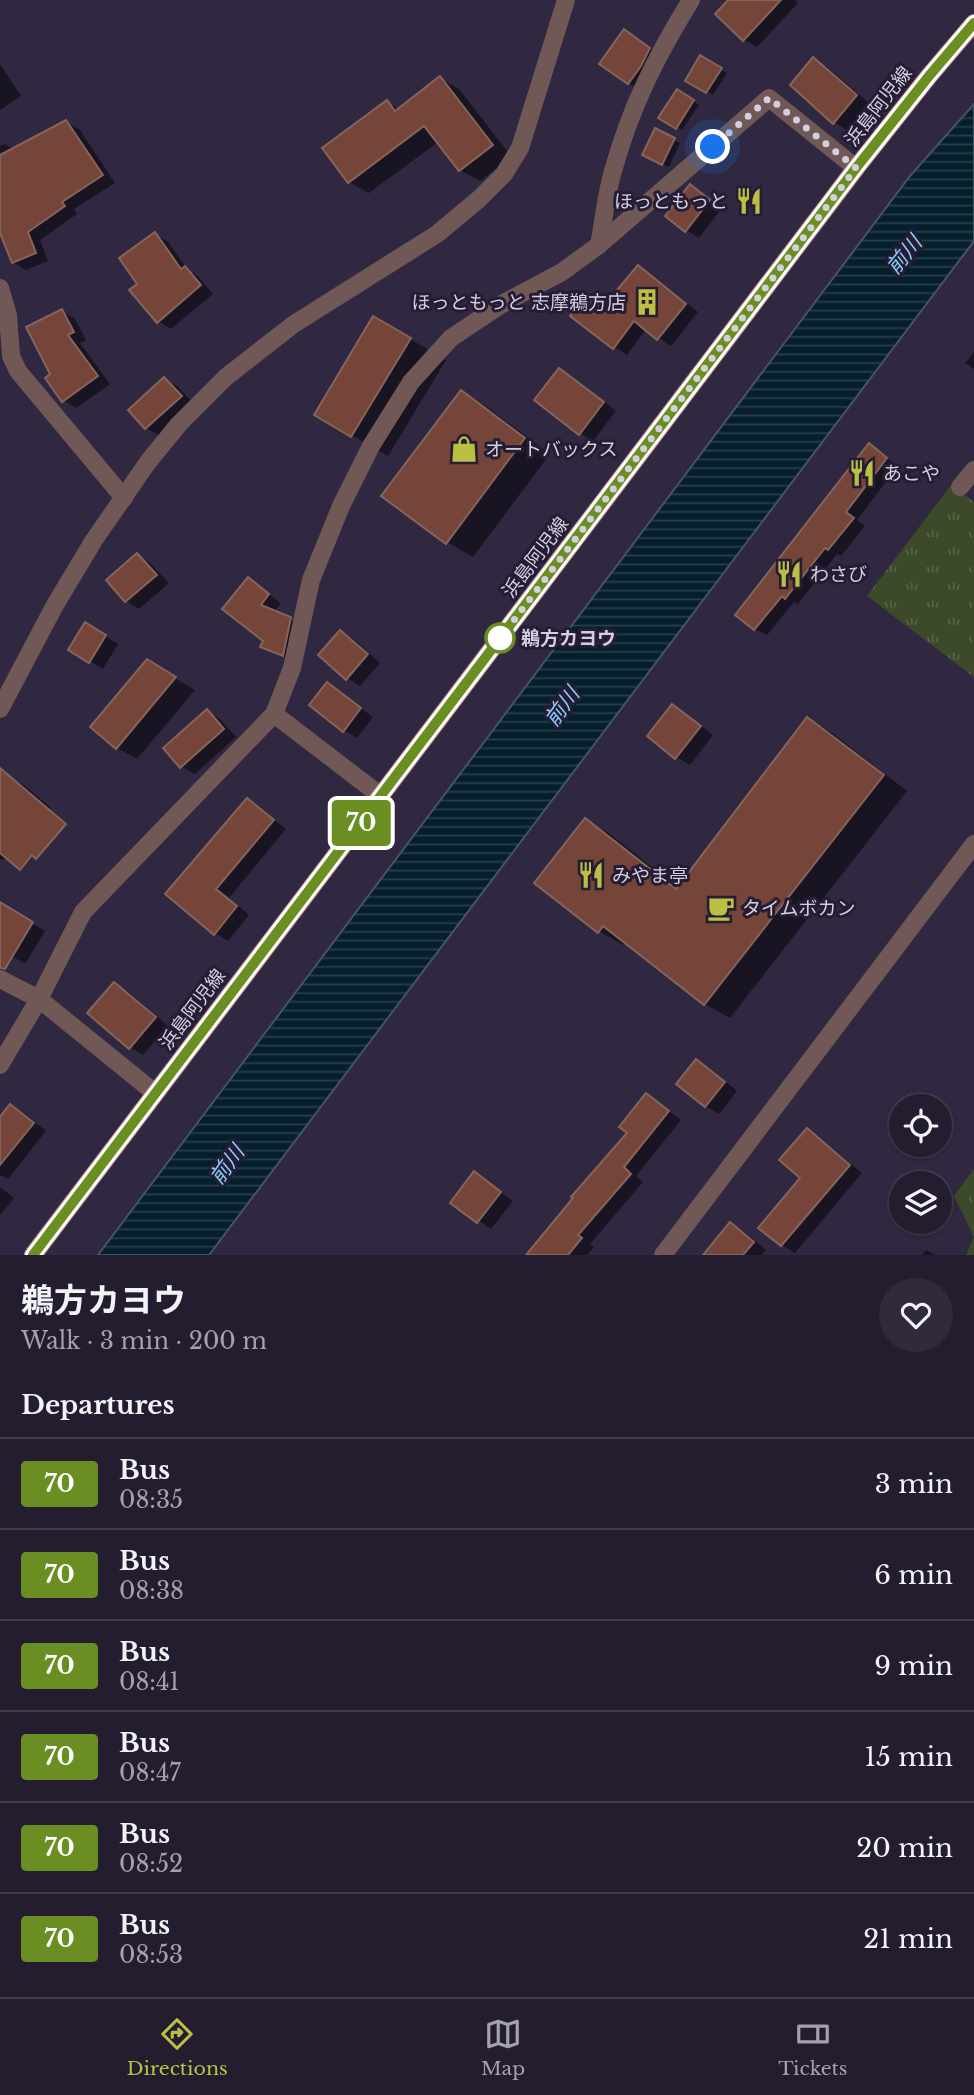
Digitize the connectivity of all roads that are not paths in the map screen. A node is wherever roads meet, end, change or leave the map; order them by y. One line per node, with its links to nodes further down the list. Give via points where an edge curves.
1 (566, 0): 9 (street, via 520,148 504,174 437,234 294,324 226,377 179,424)
2 (691, 0): 5 (street, via 634,105 612,173)
3 (974, 23): 4 (main road, 浜島阿児線)
4 (856, 168): 5 (street, via 769,98); 12 (main road, 浜島阿児線)
5 (599, 245): 11 (street, via 452,338 411,382 370,446 336,518 311,580 292,668)
6 (0, 288): 9 (street, via 8,315 11,356 18,371)
7 (974, 470): 8 (street)
8 (960, 487)
9 (124, 498): 10 (street, via 93,540)
10 (0, 709)
11 (274, 714): 12 (street); 15 (street, via 83,912)
12 (381, 796): 17 (main road, 浜島阿児線)
13 (974, 844): 19 (street)
14 (0, 979): 15 (street)
15 (39, 999): 16 (street); 17 (street)
16 (0, 1065)
17 (156, 1093): 18 (main road, 浜島阿児線)
18 (33, 1255)
19 (663, 1255)

